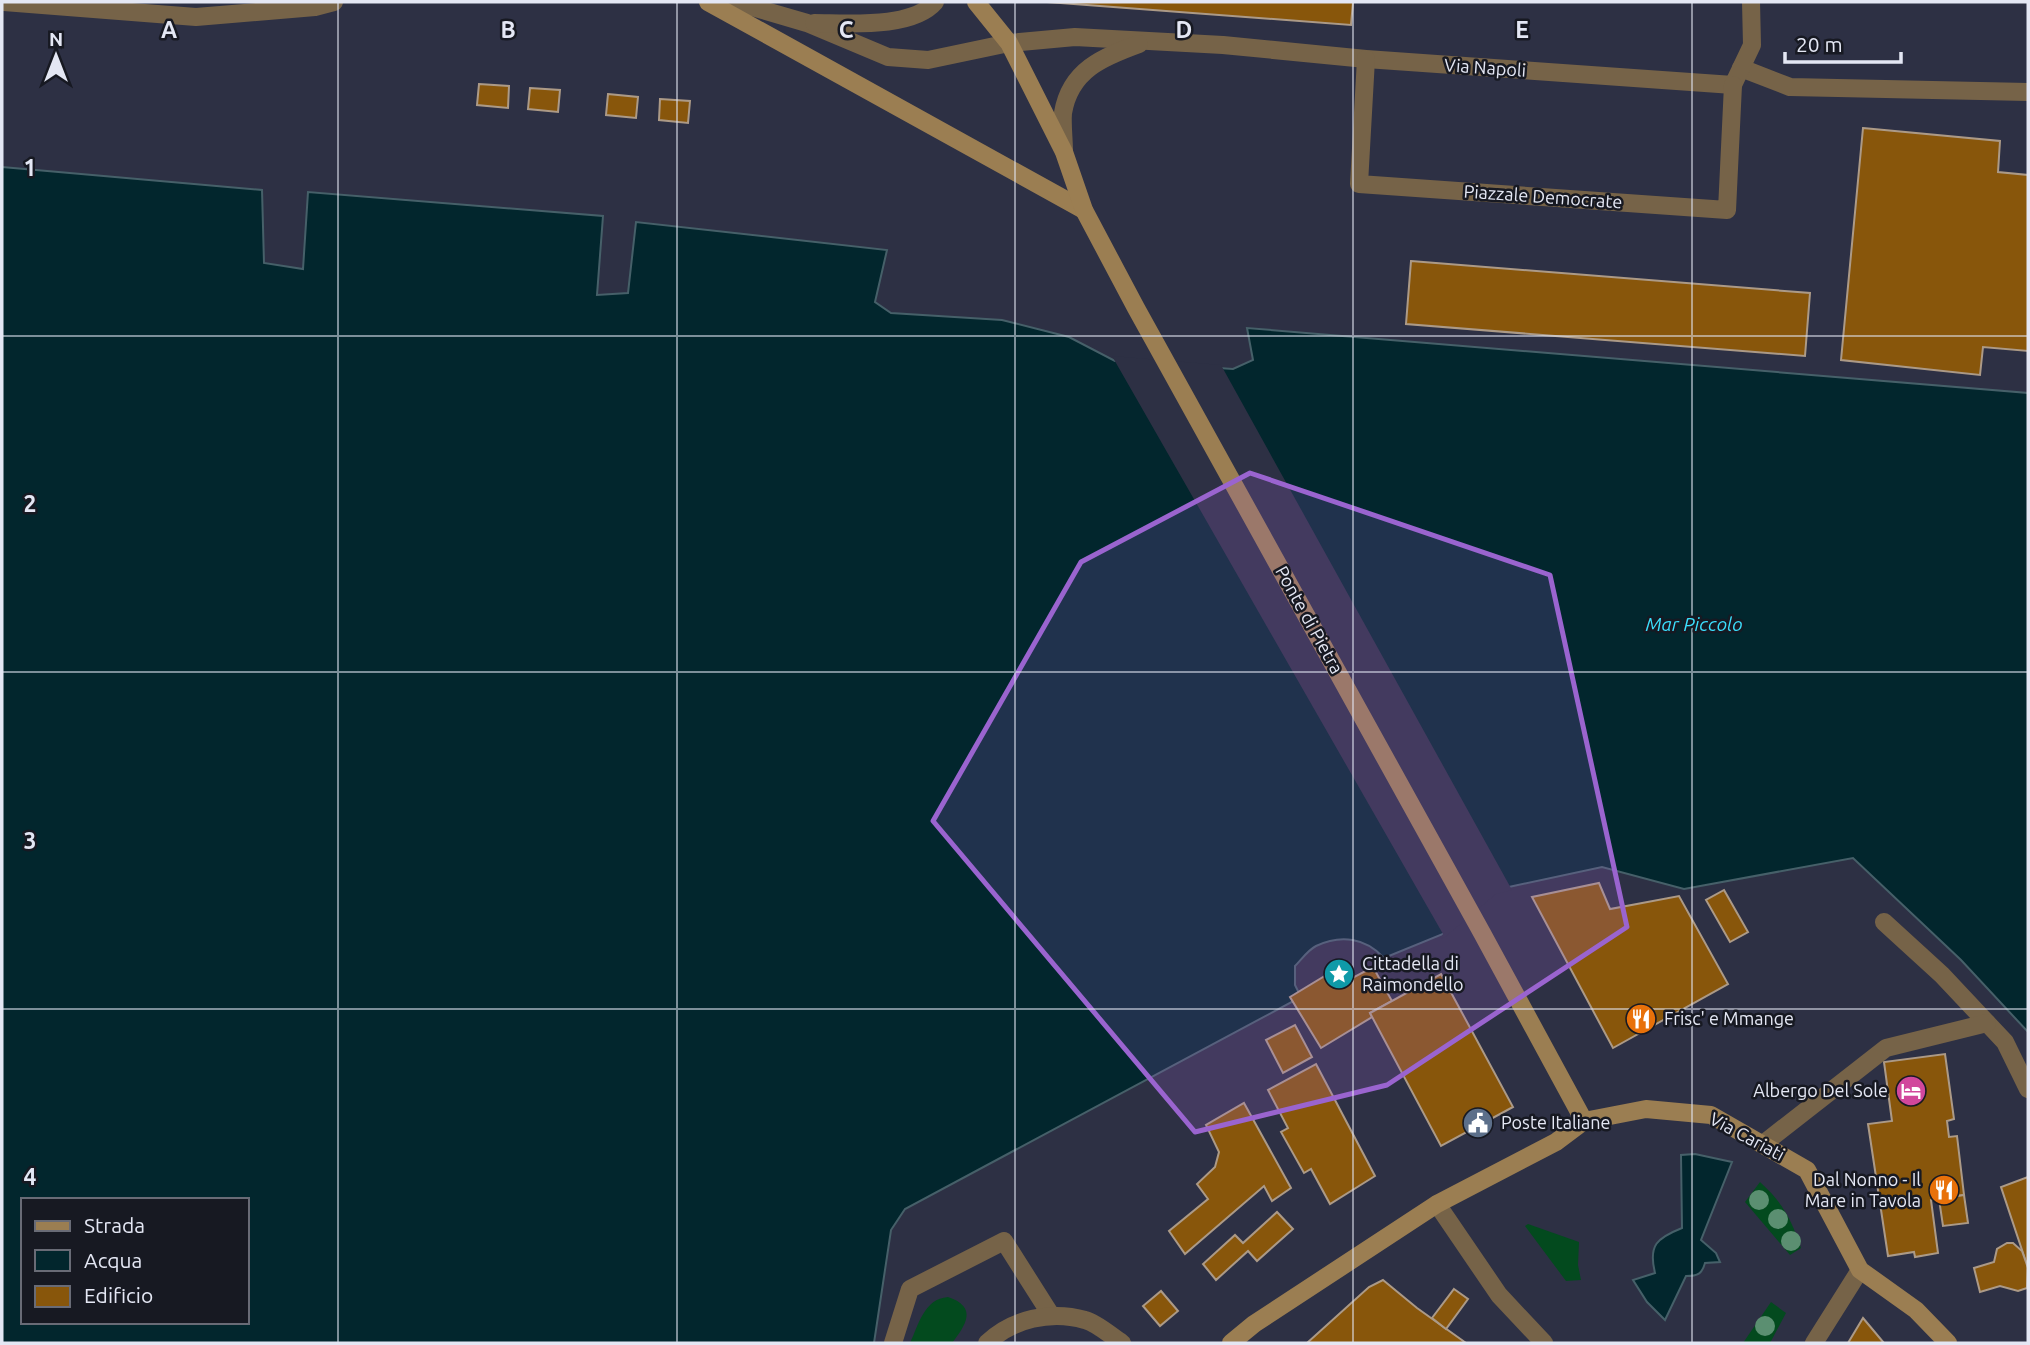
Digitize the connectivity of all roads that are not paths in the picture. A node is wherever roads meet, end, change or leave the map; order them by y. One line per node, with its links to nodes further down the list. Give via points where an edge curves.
1 (4, 2): 9 (street)
2 (240, 2): 9 (street)
3 (334, 2): 9 (street)
4 (708, 2): 18 (main road)
5 (734, 2): 10 (street)
6 (935, 2): 10 (street, via 928,10 884,23)
7 (976, 2): 12 (main road)
8 (1751, 2): 14 (street, via 1752,45)
9 (196, 17)
10 (807, 23): 12 (street, Via Napoli, via 888,57 928,60)
11 (1149, 41): 12 (street, Via Napoli, via 1075,37); 13 (street, Via Napoli); 17 (street, via 1104,57 1073,83 1063,114)
12 (1009, 43): 17 (main road)
13 (1366, 59): 15 (street, Via Napoli); 15 (street, Piazzale Democrate, via 1359,184 1387,186 1727,210)
14 (1741, 68): 15 (street); 16 (street, via 1790,87)
15 (1733, 85)
16 (2028, 92)
17 (1064, 152): 18 (main road)
18 (1084, 210): 22 (main road, Ponte di Pietra)
19 (1884, 922): 20 (street)
20 (1987, 1023): 21 (street, via 2005,1042); 23 (street, via 1886,1048)
21 (2028, 1089)
22 (1584, 1121): 23 (main road, Via Cariati, via 1646,1109 1711,1115); 24 (main road, via 1556,1142)
23 (1763, 1144): 25 (main road, Via Cariati, via 1807,1170)
24 (1437, 1204): 30 (main road); 31 (street, via 1499,1295)
25 (1860, 1270): 32 (street); 33 (main road, Via Cariati, via 1916,1310)
26 (1051, 1315): 27 (street, via 1004,1241 910,1289); 28 (street, via 1014,1324); 29 (street, via 1086,1320)
27 (893, 1343)
28 (988, 1343)
29 (1122, 1343)
30 (1231, 1343)
31 (1544, 1343)
32 (1814, 1343)
33 (1948, 1343)

